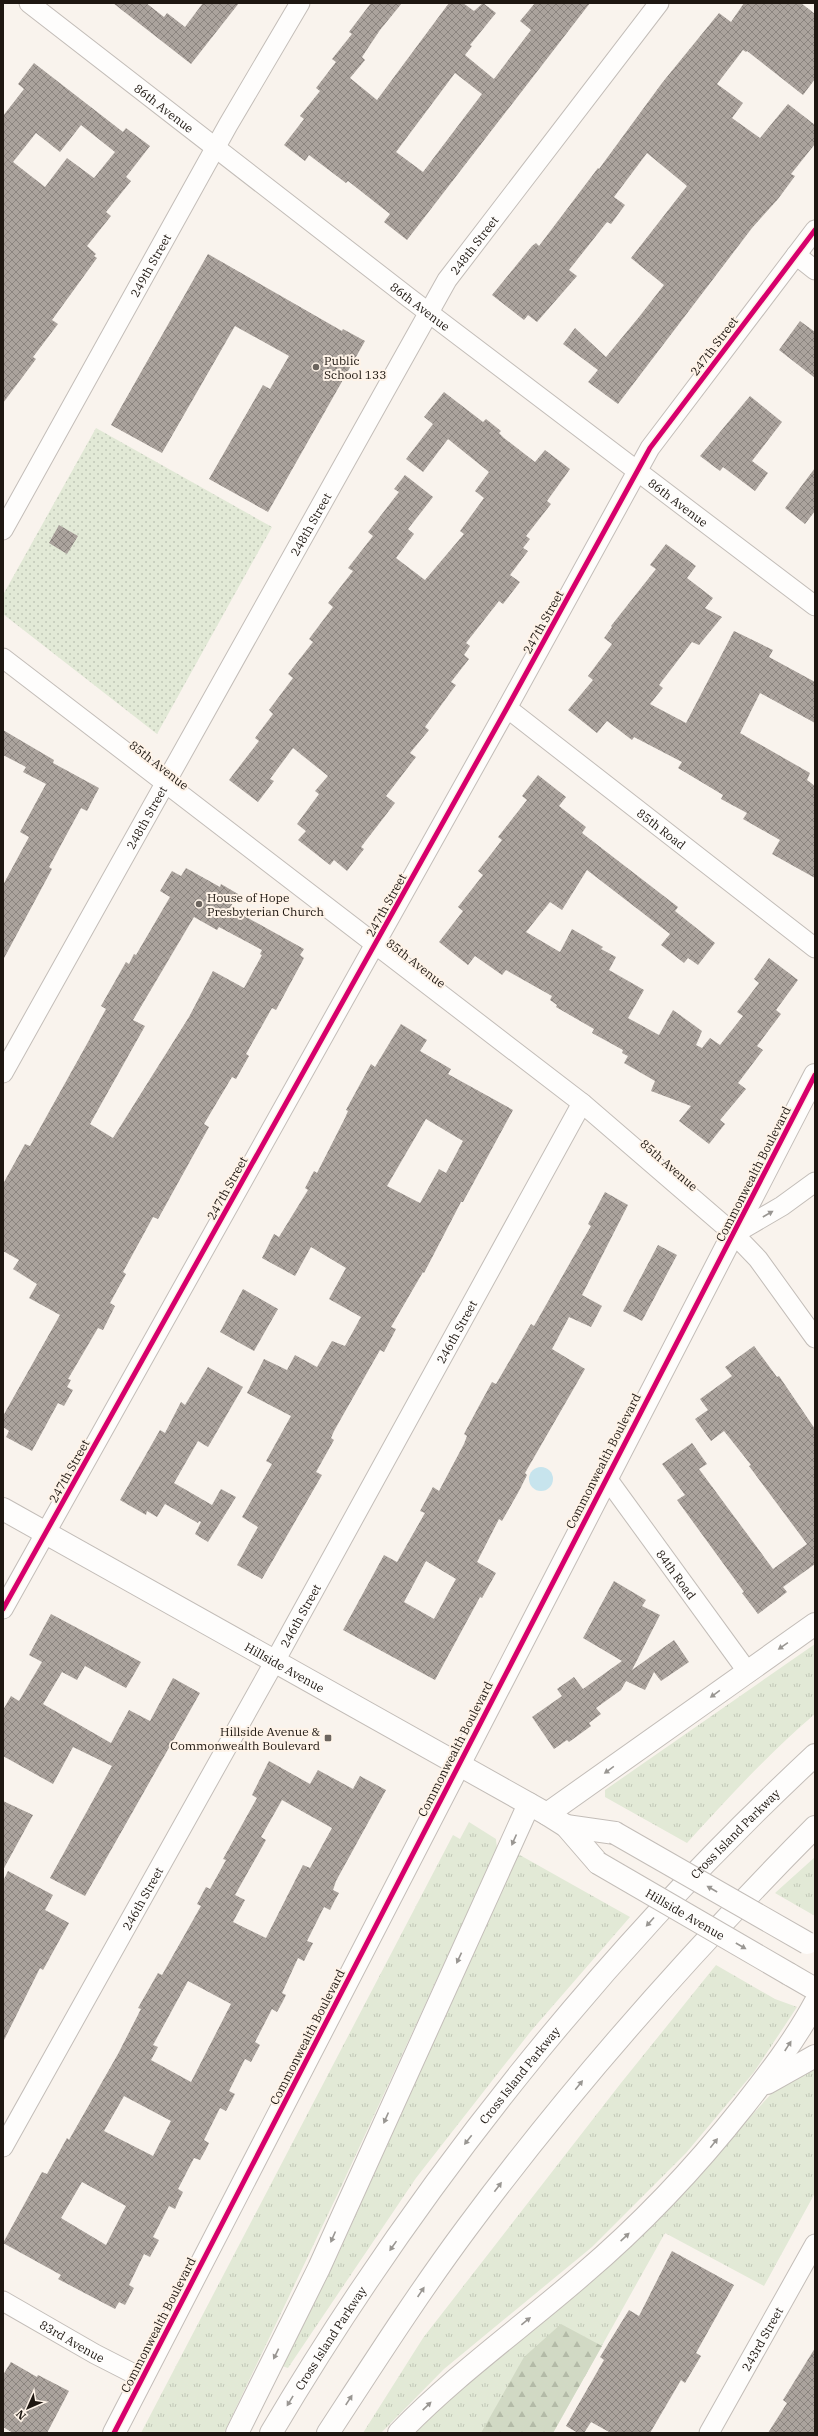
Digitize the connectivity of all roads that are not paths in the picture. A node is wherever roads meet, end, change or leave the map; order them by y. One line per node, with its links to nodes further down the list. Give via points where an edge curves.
1 (29, 3): 4 (street, 86th Avenue)
2 (300, 3): 4 (street, 249th Street)
3 (659, 3): 8 (street, 248th Street, via 447,280)
4 (216, 148): 8 (street, 86th Avenue); 10 (street, 249th Street)
5 (815, 230): 6 (street, 247th Street)
6 (796, 255): 7 (street); 9 (street, 247th Street, via 658,437)
7 (815, 270)
8 (428, 312): 9 (street, 86th Avenue); 14 (street, 248th Street)
9 (637, 471): 11 (street, 86th Avenue); 13 (street, 247th Street)
10 (3, 530)
11 (815, 606)
12 (3, 658): 14 (street, 85th Avenue)
13 (508, 708): 15 (street, 247th Street); 16 (street, 85th Road)
14 (165, 782): 15 (street, 85th Avenue); 17 (street, 248th Street)
15 (376, 944): 19 (street, 85th Avenue); 25 (street, 247th Street)
16 (815, 948)
17 (3, 1073)
18 (815, 1075): 21 (main road, Commonwealth Boulevard)
19 (582, 1104): 21 (street, 85th Avenue); 28 (street, 246th Street)
20 (815, 1182): 21 (street, one-way to 20, via 782,1206)
21 (734, 1234): 22 (street, 85th Avenue, via 758,1258); 23 (main road, Commonwealth Boulevard)
22 (815, 1338)
23 (606, 1477): 29 (street, 84th Road); 31 (main road, Commonwealth Boulevard)
24 (3, 1509): 25 (main road, Hillside Avenue)
25 (46, 1533): 26 (street, 247th Street); 28 (main road, Hillside Avenue)
26 (3, 1609)
27 (815, 1624): 29 (main road, one-way to 29)
28 (275, 1661): 31 (main road, Hillside Avenue); 40 (street, 246th Street)
29 (747, 1671): 32 (main road, one-way to 32)
30 (815, 1755): 46 (main road, Cross Island Parkway, one-way to 46, via 727,1840 664,1906 603,1974 505,2092 455,2157 362,2291 319,2354)
31 (459, 1764): 32 (main road, Hillside Avenue); 43 (main road, Commonwealth Boulevard)
32 (538, 1809): 33 (main road, Hillside Avenue); 45 (main road, one-way to 45)
33 (566, 1826): 35 (main road, Hillside Avenue, one-way to 33, bridge, via 615,1833); 36 (main road, Hillside Avenue, one-way to 36, bridge, via 598,1863)
34 (815, 1827): 47 (main road, one-way to 34, via 432,2277 547,2124 673,1976)
35 (811, 1945)
36 (815, 1989)
37 (815, 2003): 39 (main road, one-way to 37)
38 (815, 2056): 39 (main road)
39 (757, 2089): 48 (main road, one-way to 39, via 460,2376 581,2276 651,2212 709,2150)
40 (3, 2147)
41 (815, 2244): 49 (street, 243rd Street)
42 (3, 2301): 43 (street, 83rd Avenue)
43 (142, 2378): 44 (main road, Commonwealth Boulevard)
44 (114, 2433)
45 (237, 2433)
46 (271, 2433)
47 (328, 2433)
48 (399, 2433)
49 (709, 2433)

